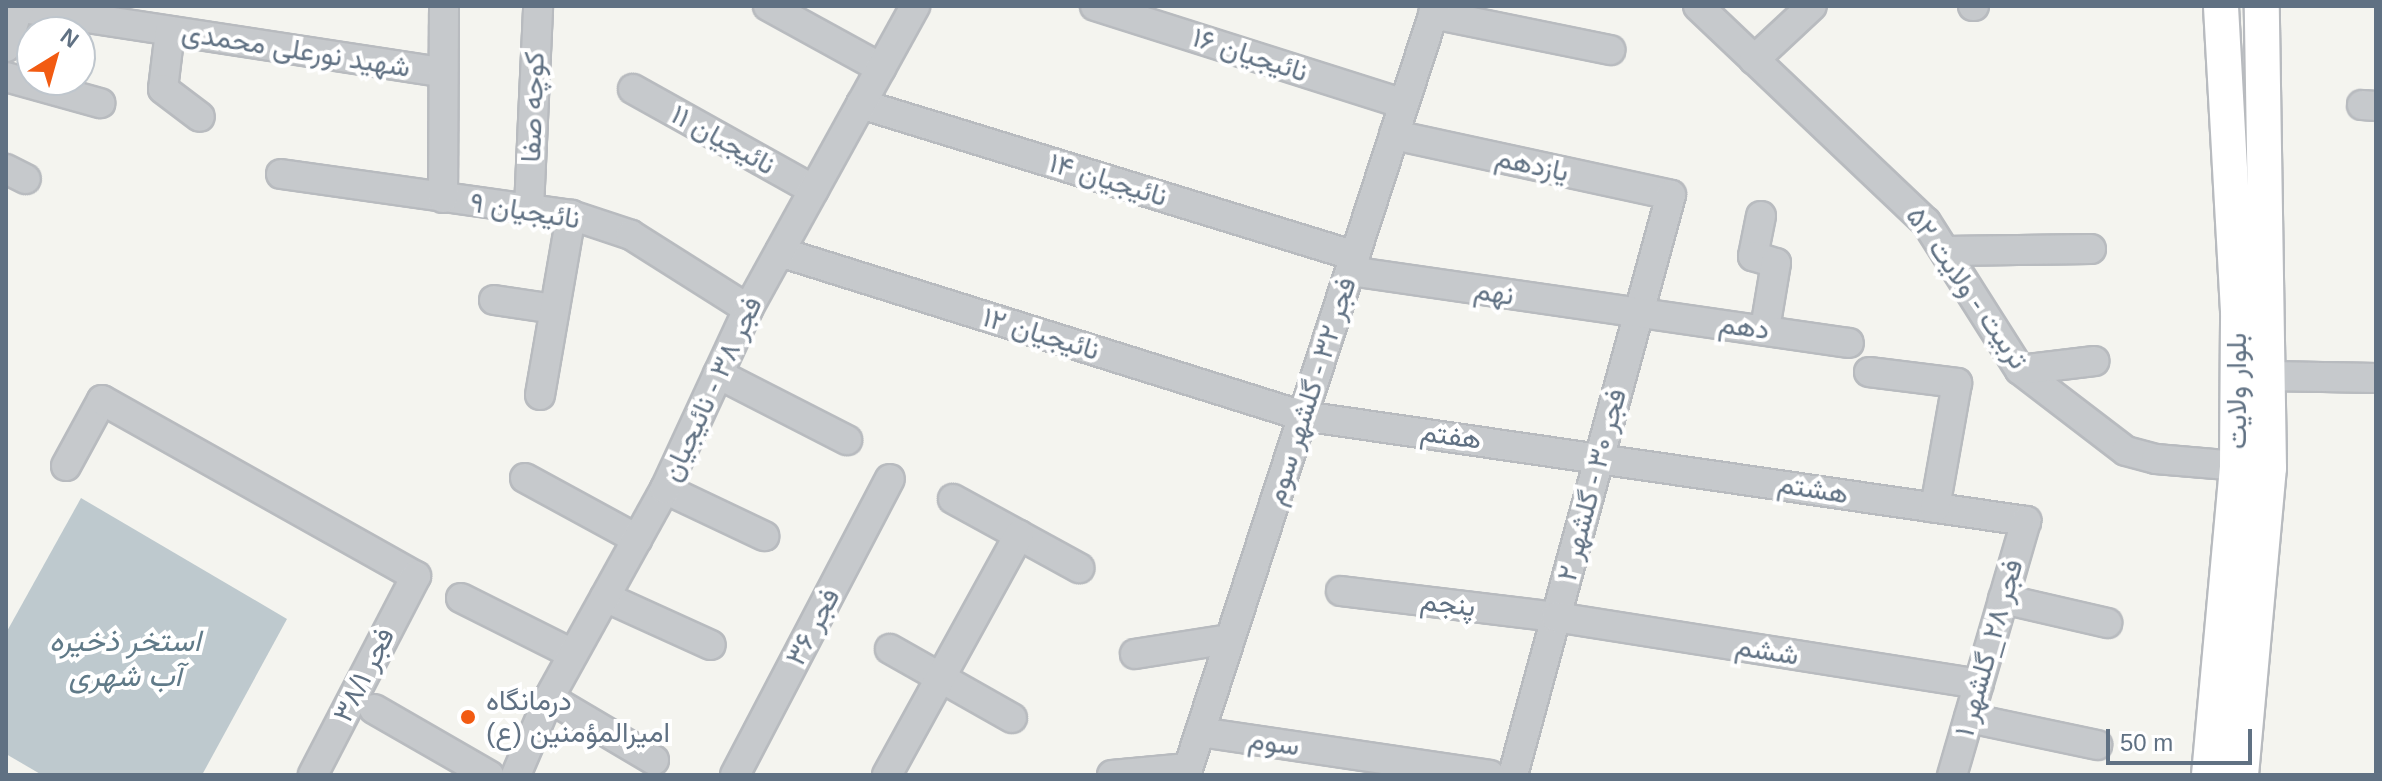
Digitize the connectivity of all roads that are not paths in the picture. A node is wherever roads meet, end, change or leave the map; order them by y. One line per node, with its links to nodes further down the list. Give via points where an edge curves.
1 (444, 6): 17 (street)
2 (538, 6): 29 (street, کوچه صفا)
3 (768, 6): 16 (street)
4 (915, 6): 16 (street, فجر ۳۸ - نائیجیان)
5 (1095, 6): 22 (street, نائیجیان ۱۶)
6 (1698, 6): 15 (street, تربیت - ولایت ۵۲)
7 (1812, 6): 15 (street)
8 (2221, 6): 53 (main road, بلوار ولایت, via 2238,311)
9 (2262, 6): 46 (main road, بلوار ولایت)
10 (15, 7): 12 (street, شهید نورعلی محمدی); 13 (street)
11 (1435, 10): 14 (street); 22 (street, فجر ۳۲ - گلشهر سوم)
12 (170, 31): 17 (street, شهید نورعلی محمدی); 23 (street, via 163,89)
13 (6, 47)
14 (1610, 50)
15 (1754, 60): 33 (street, تربیت - ولایت ۵۲, via 1904,197)
16 (881, 68): 21 (street, فجر ۳۸ - نائیجیان)
17 (441, 72): 28 (street)
18 (6, 77): 20 (street)
19 (633, 89): 26 (street, نائیجیان ۱۱)
20 (100, 103)
21 (861, 104): 26 (street, فجر ۳۸ - نائیجیان); 35 (street, نائیجیان ۱۴)
22 (1404, 104): 24 (street, فجر ۳۲ - گلشهر سوم)
23 (200, 117)
24 (1394, 135): 27 (street, یازدهم); 35 (street, فجر ۳۲ - گلشهر سوم)
25 (281, 174): 28 (street, نائیجیان ۹)
26 (814, 190): 34 (street, فجر ۳۸ - نائیجیان)
27 (1671, 195): 39 (street, فجر ۳۰ - گلشهر ۲)
28 (443, 198): 29 (street, نائیجیان ۹)
29 (529, 208): 30 (street, نائیجیان ۹)
30 (571, 215): 37 (street); 38 (street, نائیجیان ۹, via 631,235)
31 (1761, 216): 40 (street, via 1753,256 1776,263)
32 (2091, 249): 33 (street)
33 (1945, 251): 43 (street, تربیت - ولایت ۵۲)
34 (780, 252): 38 (street, فجر ۳۸ - نائیجیان); 49 (street, نائیجیان ۱۲)
35 (1352, 264): 39 (street, نهم); 49 (street, فجر ۳۲ - گلشهر سوم)
36 (494, 300): 37 (street)
37 (554, 309): 48 (street)
38 (748, 309): 45 (street, فجر ۳۸ - نائیجیان)
39 (1638, 315): 40 (street, دهم); 51 (street, فجر ۳۰ - گلشهر ۲)
40 (1765, 329): 41 (street, دهم)
41 (1849, 343)
42 (2094, 361): 43 (street)
43 (2020, 370): 53 (street, تربیت - ولایت ۵۲, via 2126,451)
44 (1869, 372): 58 (street, via 1957,383)
45 (718, 374): 50 (street); 56 (street, فجر ۳۸ - نائیجیان)
46 (2269, 376): 47 (street); 95 (main road, بلوار ولایت, via 2269,468)
47 (2376, 378)
48 (540, 395)
49 (1303, 416): 51 (street, هفتم); 70 (street, فجر ۳۲ - گلشهر سوم)
50 (847, 440)
51 (1600, 456): 58 (street, هشتم); 68 (street, فجر ۳۰ - گلشهر ۲)
52 (66, 466): 85 (street, فجر ۳۸/۱, via 102,400 416,576)
53 (2237, 466): 94 (main road, بلوار ولایت)
54 (525, 478): 62 (street)
55 (890, 479): 88 (street, فجر ۳۶)
56 (665, 489): 61 (street); 62 (street, فجر ۳۸ - نائیجیان)
57 (953, 499): 60 (street)
58 (1935, 508): 59 (street, هشتم)
59 (2026, 521): 67 (street, فجر ۲۸_گلشهر ۱)
60 (1019, 535): 63 (street); 75 (street)
61 (764, 536)
62 (637, 539): 65 (street, فجر ۳۸ - نائیجیان)
63 (1079, 568)
64 (1341, 591): 68 (street, پنجم)
65 (605, 597): 71 (street); 73 (street, فجر ۳۸ - نائیجیان)
66 (461, 598): 73 (street)
67 (2003, 599): 69 (street); 76 (street, فجر ۲۸_گلشهر ۱)
68 (1556, 617): 76 (street, ششم); 92 (street, فجر ۳۰ - گلشهر ۲)
69 (2107, 623)
70 (1230, 639): 74 (street); 81 (street, فجر ۳۲ - گلشهر سوم)
71 (711, 645)
72 (890, 649): 75 (street)
73 (573, 654): 77 (street, فجر ۳۸ - نائیجیان)
74 (1135, 654)
75 (940, 679): 79 (street); 89 (street)
76 (1979, 684): 80 (street, فجر ۲۸_گلشهر ۱)
77 (549, 698): 83 (street); 87 (street, فجر ۳۸ - نائیجیان)
78 (374, 709): 86 (street)
79 (1012, 718)
80 (1969, 718): 82 (street); 93 (street, فجر ۲۸_گلشهر ۱)
81 (1200, 732): 84 (street, فجر ۳۲ - گلشهر سوم); 91 (street, سوم)
82 (2097, 745)
83 (654, 760)
84 (1187, 772): 90 (street)
85 (313, 775)
86 (489, 775)
87 (516, 775)
88 (735, 775)
89 (887, 775)
90 (1112, 775)
91 (1490, 775)
92 (1513, 775)
93 (1952, 775)
94 (2209, 775)
95 (2241, 775)

